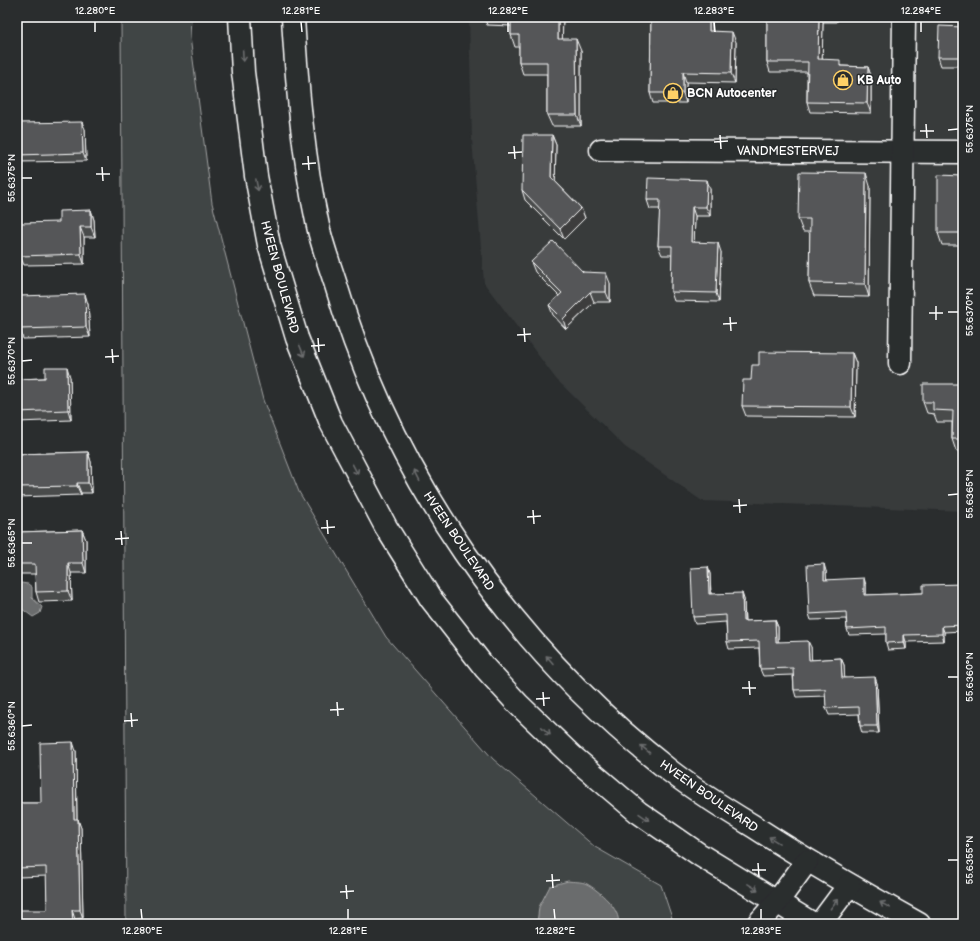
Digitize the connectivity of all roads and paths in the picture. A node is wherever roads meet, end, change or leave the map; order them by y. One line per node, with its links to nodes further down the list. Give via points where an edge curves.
1 (240, 17): 10 (street, HVEEN BOULEVARD, one-way to 10, via 243,72 256,176 269,245 297,338 331,423 386,527 431,599 486,668 518,704 572,756 638,812 700,856)
2 (293, 17): 8 (street, HVEEN BOULEVARD, one-way to 2, via 671,772 608,718 558,670 521,628 472,565 428,497 379,402 347,323 319,229 307,167)
3 (904, 17): 5 (street)
4 (601, 150): 5 (street, VANDMESTERVEJ)
5 (903, 152): 6 (street, VANDMESTERVEJ); 7 (street)
6 (963, 152)
7 (900, 363)
8 (807, 861): 9 (street, HVEEN BOULEVARD); 10 (street)
9 (849, 885): 13 (street, one-way to 9); 14 (street, HVEEN BOULEVARD, one-way to 9)
10 (777, 902): 11 (street); 12 (street, HVEEN BOULEVARD)
11 (758, 924)
12 (812, 924)
13 (820, 924)
14 (919, 924)

